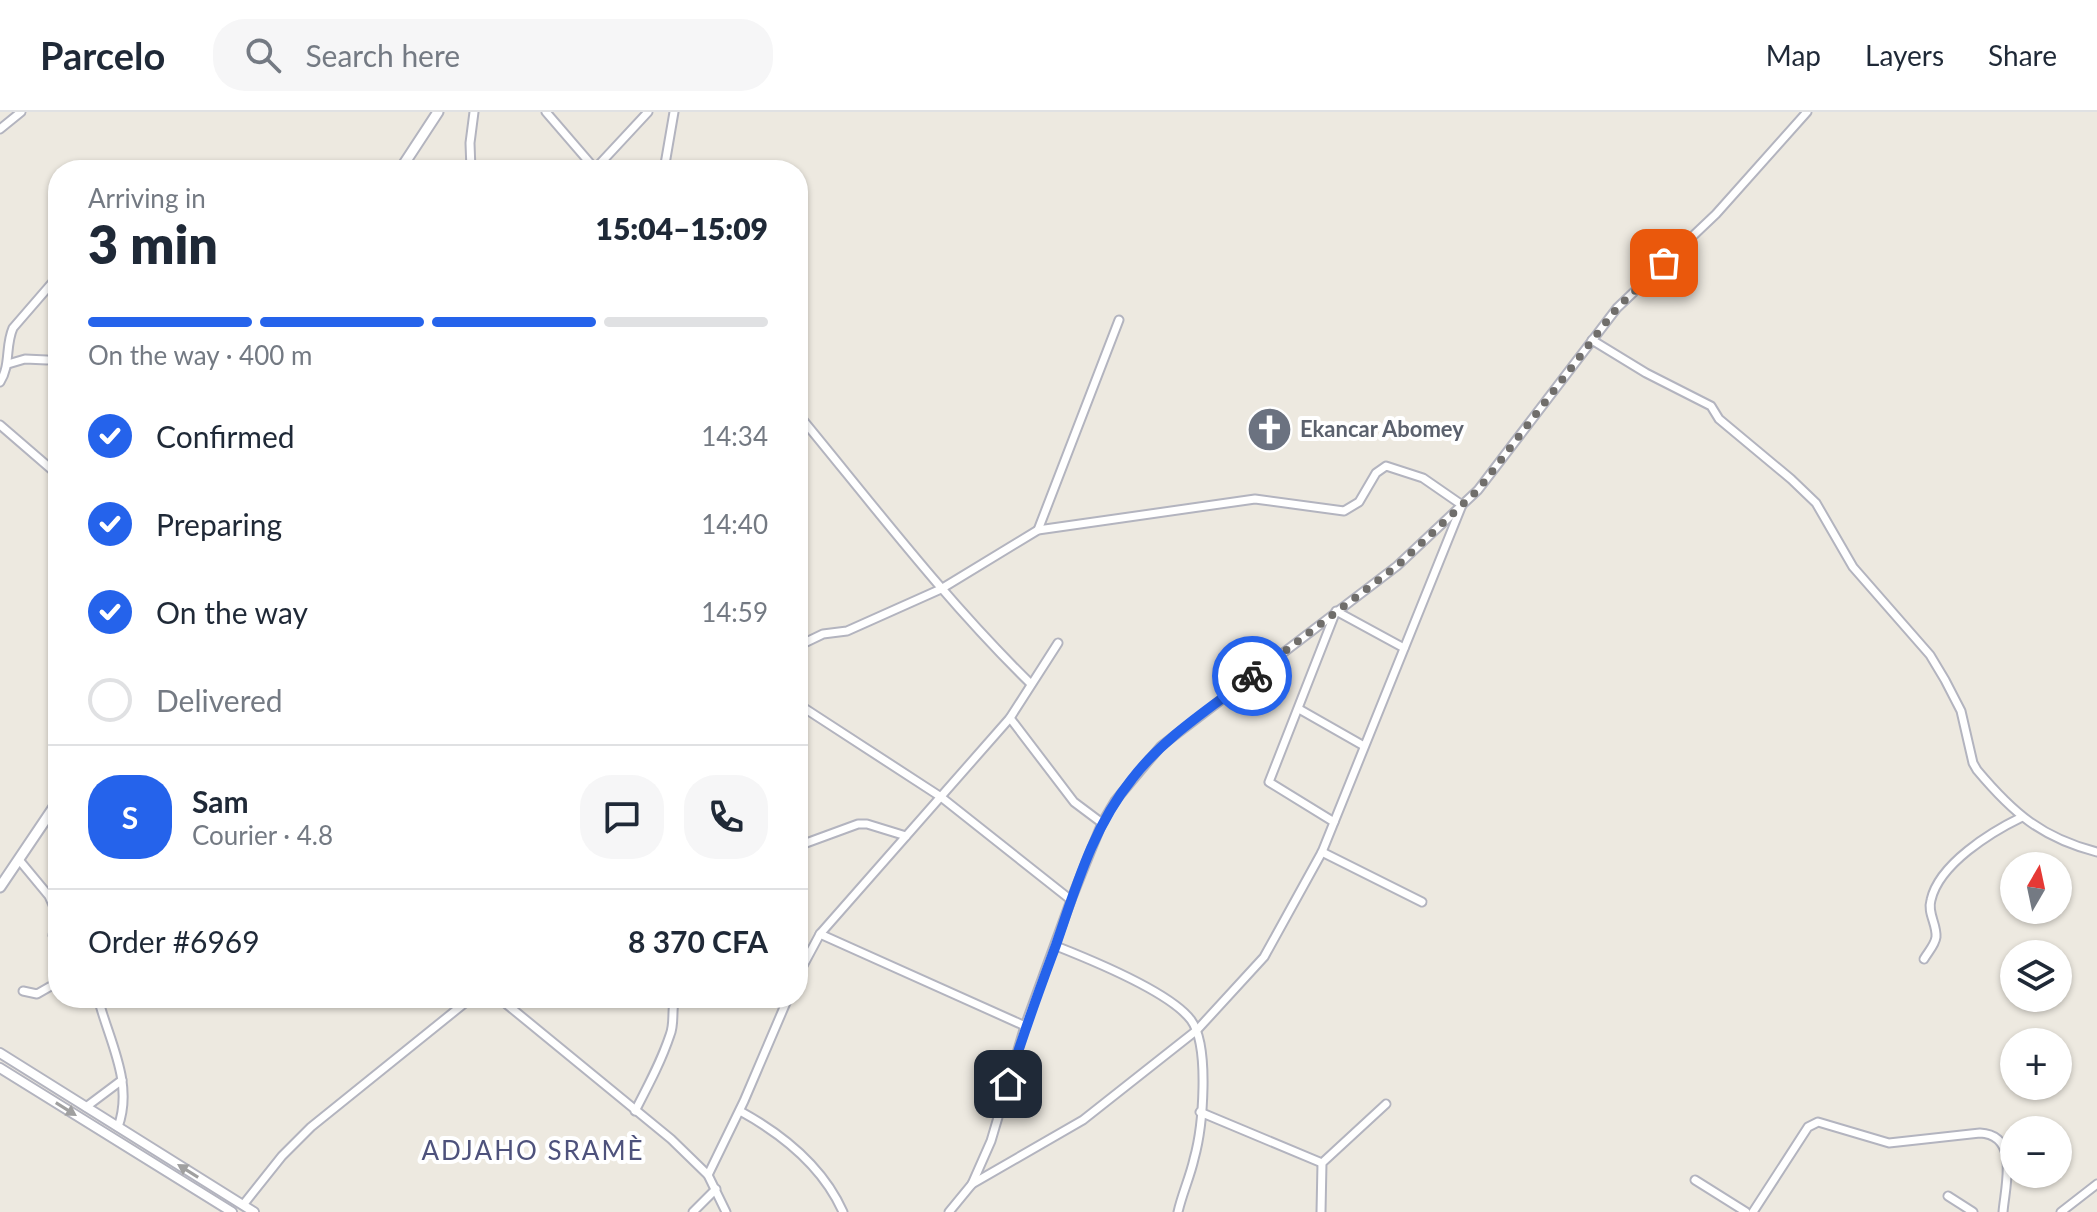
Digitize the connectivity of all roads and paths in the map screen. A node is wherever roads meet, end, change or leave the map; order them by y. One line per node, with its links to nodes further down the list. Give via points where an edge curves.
1 (21, 112): 8 (street)
2 (438, 112): 9 (main road)
3 (474, 112): 10 (street)
4 (546, 112): 11 (street)
5 (648, 112): 12 (street)
6 (674, 112): 13 (street)
7 (1807, 112): 16 (street)
8 (0, 129)
9 (407, 160)
10 (471, 160)
11 (587, 160)
12 (604, 160)
13 (666, 160)
14 (48, 288): 18 (street, via 13,328)
15 (1119, 320): 24 (street)
16 (1592, 340): 23 (street); 37 (street, via 1711,406 1719,419 1820,508 1853,567 1930,655 1961,711 1973,763)
17 (47, 360): 18 (street)
18 (8, 364): 19 (street)
19 (0, 382)
20 (0, 425): 22 (street)
21 (808, 426): 25 (street)
22 (48, 466)
23 (1462, 505): 24 (street, via 1423,478 1386,466 1359,502 1344,511 1255,499); 26 (street, via 1397,566); 29 (street)
24 (1038, 530): 25 (street)
25 (941, 589): 27 (street, via 847,631); 30 (street)
26 (1336, 611): 29 (street); 31 (street); 39 (street, via 1161,746)
27 (808, 641)
28 (1058, 643): 30 (street)
29 (1404, 648): 34 (street)
30 (1031, 684): 33 (street)
31 (1299, 709): 34 (street); 38 (street, via 1269,782)
32 (808, 711): 35 (street)
33 (1010, 718): 35 (street); 39 (street, via 1074,802)
34 (1364, 746): 38 (street)
35 (941, 797): 40 (street); 47 (street)
36 (48, 817): 44 (main road)
37 (2022, 817): 43 (street, via 2057,839); 52 (street, via 1971,847 1937,887 1930,901 1936,937)
38 (1334, 822): 42 (street)
39 (1102, 823): 47 (street)
40 (906, 836): 41 (street, via 858,824); 49 (street)
41 (808, 842)
42 (1322, 852): 48 (street); 61 (street, via 1264,957)
43 (2097, 852)
44 (20, 861): 45 (main road); 46 (street)
45 (0, 887)
46 (48, 895)
47 (1071, 900): 50 (street)
48 (1422, 902)
49 (820, 934): 51 (street); 60 (street)
50 (1056, 946): 60 (street); 61 (street, via 1146,988 1189,1017)
51 (808, 956)
52 (1924, 959)
53 (48, 988): 54 (street, via 37,994)
54 (23, 991)
55 (101, 1008): 64 (street)
56 (459, 1008): 78 (street, via 311,1127)
57 (511, 1008): 67 (street)
58 (672, 1008): 67 (street, via 670,1036)
59 (784, 1008): 68 (street)
60 (1025, 1026): 74 (street, via 991,1141)
61 (1197, 1030): 69 (street, via 1203,1062); 74 (street, via 1083,1120)
62 (0, 1053): 66 (street)
63 (0, 1068): 79 (street, one-way to 79)
64 (122, 1080): 66 (street); 70 (street, via 125,1103)
65 (1386, 1104): 71 (street)
66 (86, 1107): 70 (street)
67 (635, 1111): 72 (street)
68 (740, 1111): 72 (street); 83 (street, via 779,1135 810,1164)
69 (1200, 1112): 71 (street); 85 (street, via 1195,1157)
70 (118, 1127): 78 (street, one-way to 70)
71 (1322, 1163): 86 (street)
72 (708, 1175): 76 (street)
73 (1695, 1180): 87 (street)
74 (972, 1184): 84 (street)
75 (2097, 1184): 91 (street)
76 (716, 1189): 81 (street); 82 (street)
77 (1948, 1196): 89 (street)
78 (243, 1205): 80 (street)
79 (232, 1212)
80 (254, 1212)
81 (693, 1212)
82 (726, 1212)
83 (843, 1212)
84 (949, 1212)
85 (1178, 1212)
86 (1321, 1212)
87 (1746, 1212)
88 (1753, 1212): 90 (street, via 1808,1127 1818,1122 1889,1143 1995,1136 2008,1159)
89 (1973, 1212)
90 (2003, 1212)
91 (2061, 1212)

